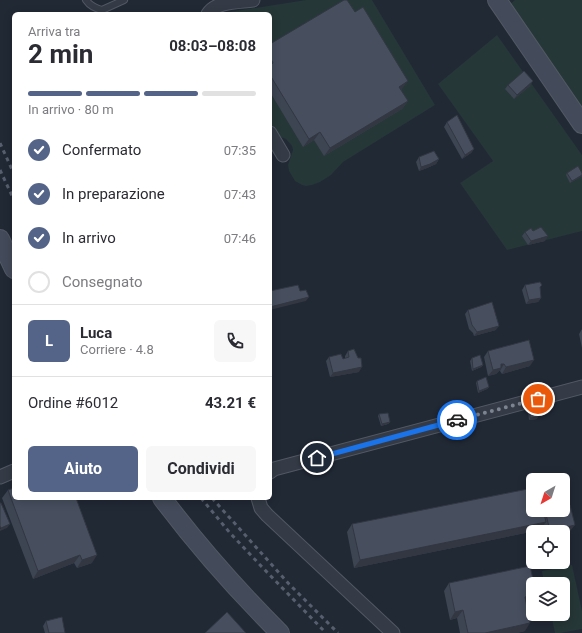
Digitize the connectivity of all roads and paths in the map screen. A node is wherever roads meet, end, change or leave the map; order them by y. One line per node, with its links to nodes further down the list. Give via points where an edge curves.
1 (86, 0): 2 (lane, via 95,8 102,10)
2 (124, 0)
3 (245, 0): 5 (street, via 214,7)
4 (498, 1): 6 (main road)
5 (210, 12)
6 (582, 124)
7 (272, 136): 8 (street)
8 (283, 154)
9 (0, 239): 10 (main road)
10 (12, 265)
11 (582, 387): 12 (street)
12 (272, 470)
13 (12, 472): 14 (street)
14 (0, 477)
15 (164, 500): 17 (main road, via 253,606)
16 (259, 500): 18 (street, via 267,515)
17 (280, 633)
18 (393, 633)

